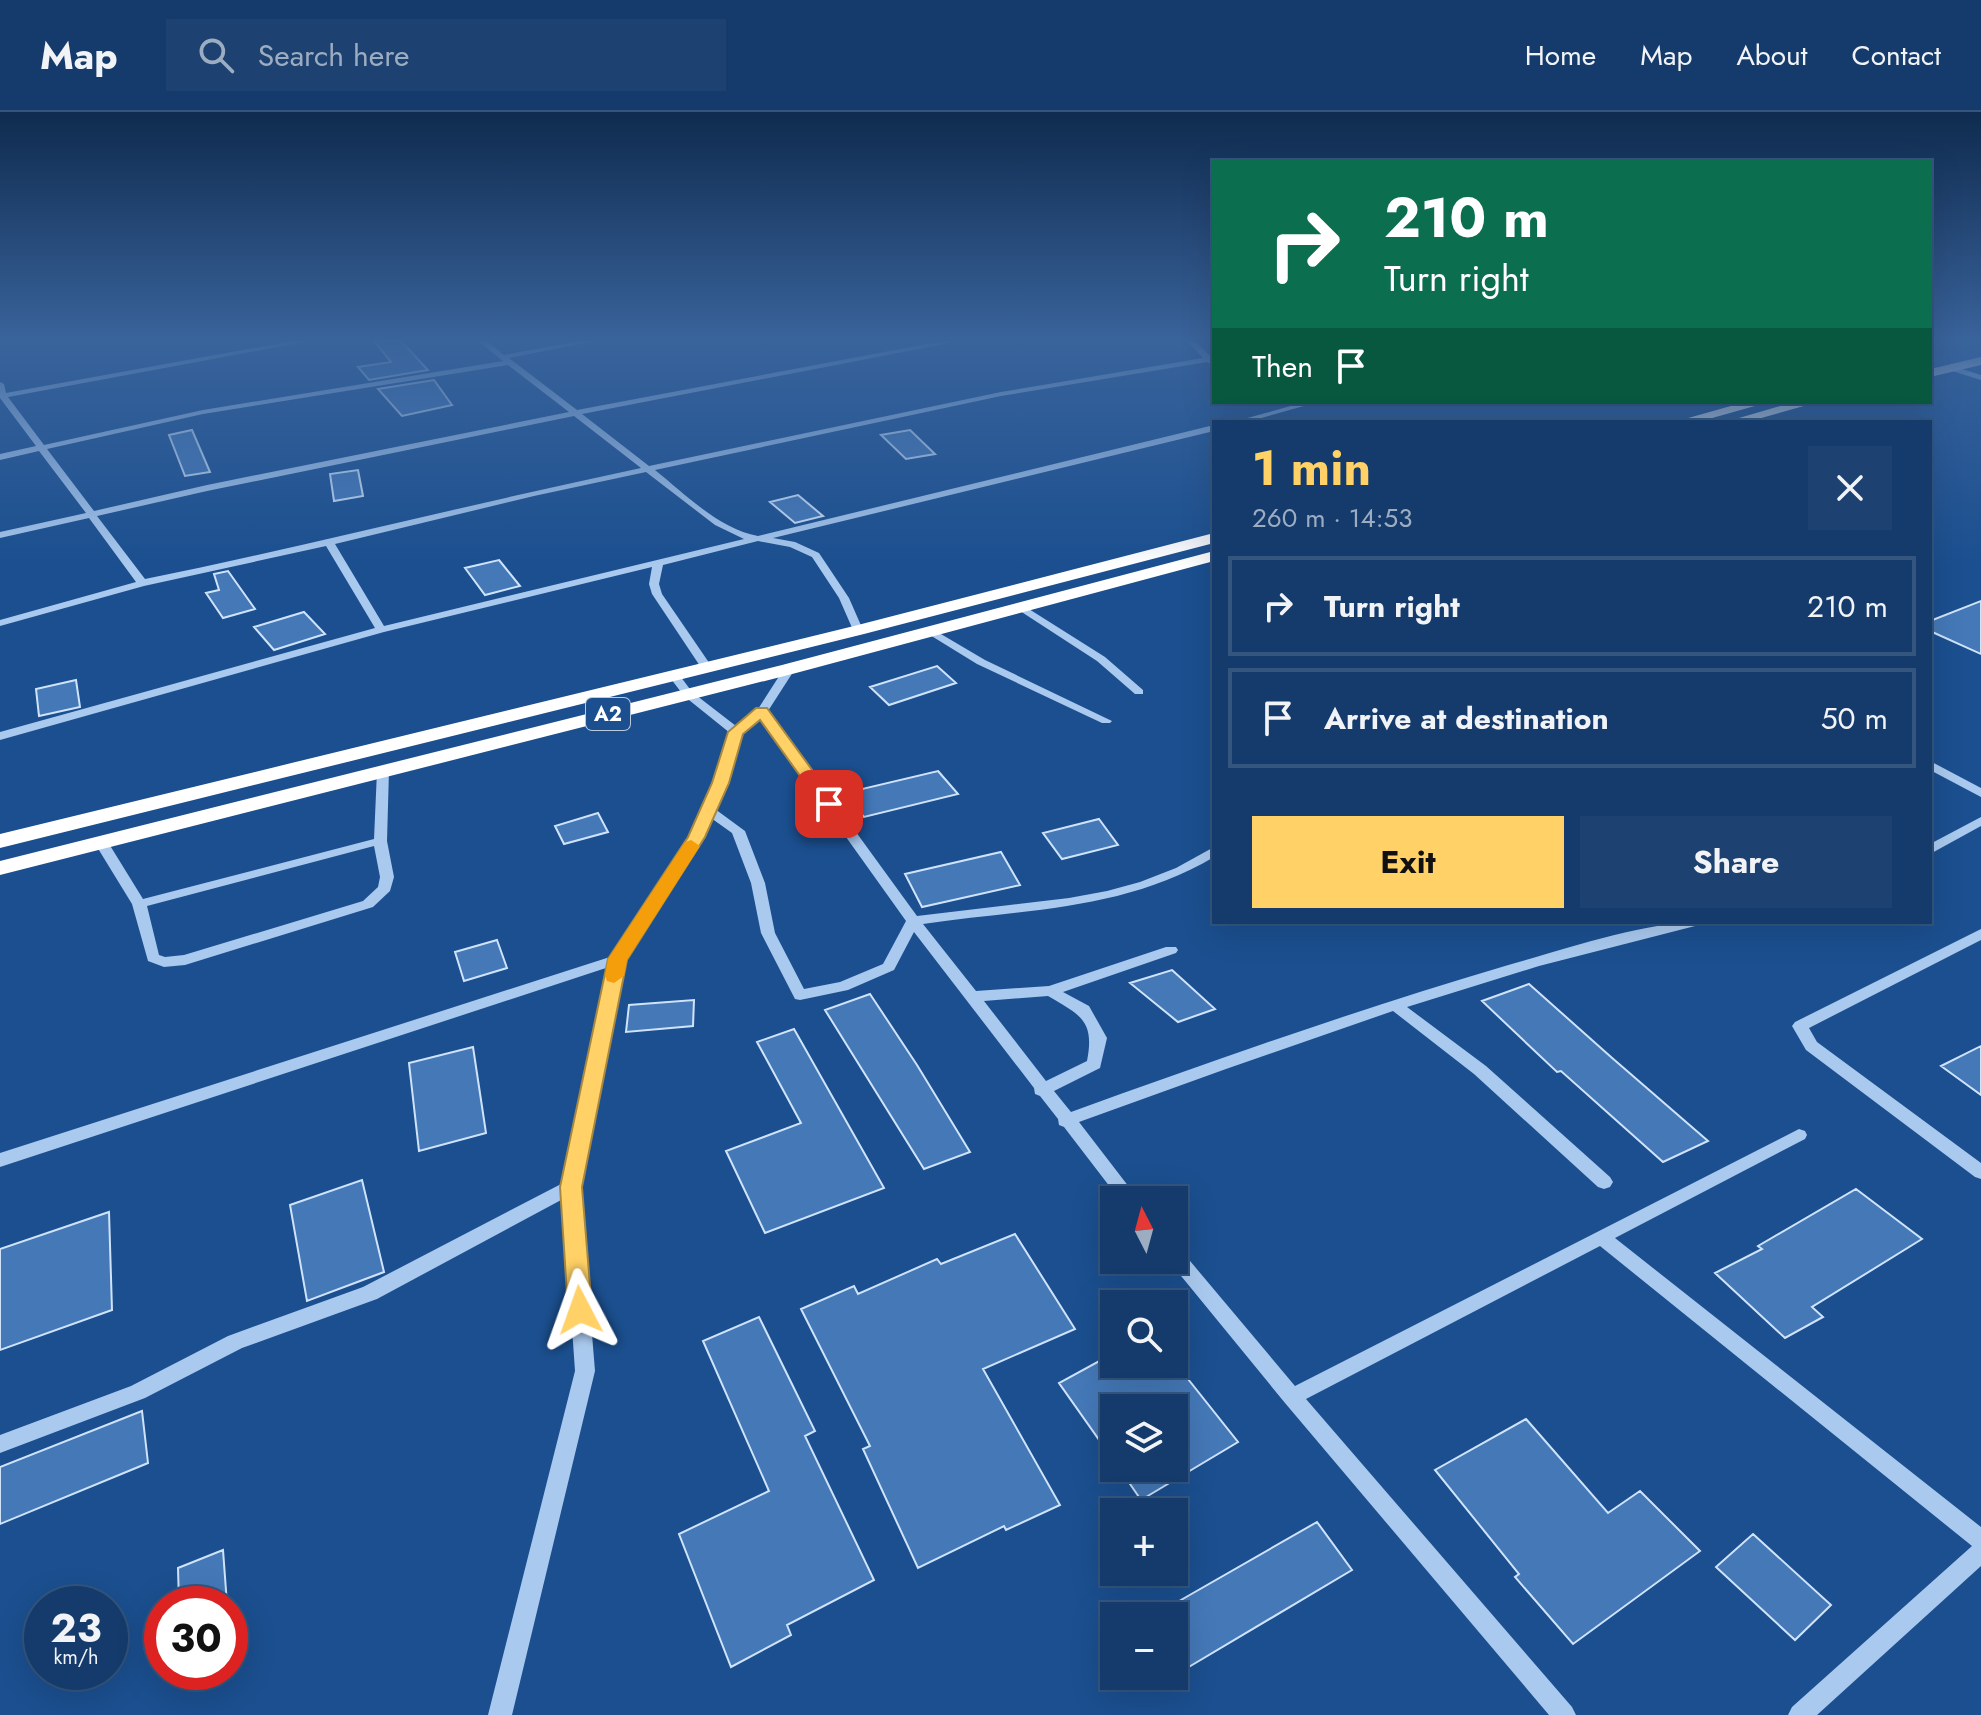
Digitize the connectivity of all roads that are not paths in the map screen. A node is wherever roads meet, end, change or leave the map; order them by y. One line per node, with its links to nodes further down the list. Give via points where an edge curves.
1 (17, 416): 7 (street)
2 (189, 416): 7 (street)
3 (558, 416): 10 (street)
4 (581, 416): 9 (street)
5 (897, 416): 9 (street)
6 (1212, 428): 13 (street)
7 (41, 447): 8 (street); 10 (street)
8 (0, 457)
9 (649, 468): 13 (street, via 718,523); 14 (street)
10 (93, 514): 11 (street); 17 (street)
11 (0, 535)
12 (1212, 539): 21 (highway, A2)
13 (757, 540): 16 (street); 21 (street, via 792,544 816,555)
14 (329, 542): 17 (street); 20 (street)
15 (1212, 557): 18 (highway, A2)
16 (658, 563): 20 (street); 23 (street, via 657,594)
17 (142, 583): 19 (street)
18 (1021, 607): 22 (highway, A2); 26 (street, via 1101,659)
19 (0, 623)
20 (381, 630): 31 (street)
21 (858, 630): 23 (highway, A2)
22 (929, 630): 24 (highway, A2); 29 (street, via 981,662)
23 (706, 667): 25 (highway, A2)
24 (789, 669): 27 (highway, A2); 28 (street)
25 (674, 675): 27 (street); 37 (highway, A2)
26 (1139, 692)
27 (688, 694): 30 (street); 33 (highway, A2)
28 (762, 711): 30 (street); 44 (street)
29 (1106, 721)
30 (736, 732): 35 (street)
31 (0, 736)
32 (1932, 766): 34 (street)
33 (383, 771): 38 (street); 39 (highway, A2)
34 (1981, 793)
35 (709, 810): 44 (street, via 738,831 758,883 768,933 800,995 843,986 889,967); 48 (street)
36 (1981, 821): 40 (street)
37 (0, 841)
38 (380, 841): 43 (street); 43 (street, via 385,888 368,904 185,960 153,958)
39 (101, 842): 42 (highway, A2); 43 (street)
40 (1932, 849)
41 (1212, 852): 44 (street, via 1163,879 1097,895)
42 (0, 868)
43 (139, 904)
44 (913, 921): 50 (street)
45 (1685, 924): 51 (street, via 1599,944)
46 (1981, 934): 56 (street, via 1800,1026 1811,1046)
47 (1171, 950): 49 (street)
48 (618, 959): 55 (street); 59 (street)
49 (1050, 991): 50 (street); 52 (street, via 1084,1010 1099,1038 1094,1064)
50 (971, 997): 52 (street)
51 (1397, 1007): 53 (street); 57 (street, via 1480,1070)
52 (1041, 1090): 53 (street)
53 (1065, 1121): 58 (street)
54 (1799, 1135): 60 (street)
55 (0, 1160)
56 (1981, 1172)
57 (1604, 1182)
58 (1118, 1186)
59 (571, 1187): 63 (street, via 370,1293 235,1342 138,1392); 66 (street, via 585,1371)
60 (1603, 1239): 62 (street); 64 (street)
61 (1188, 1271): 62 (street)
62 (1292, 1397): 67 (street)
63 (0, 1444)
64 (1981, 1540)
65 (1981, 1552): 68 (street)
66 (500, 1715)
67 (1564, 1715)
68 (1800, 1715)

